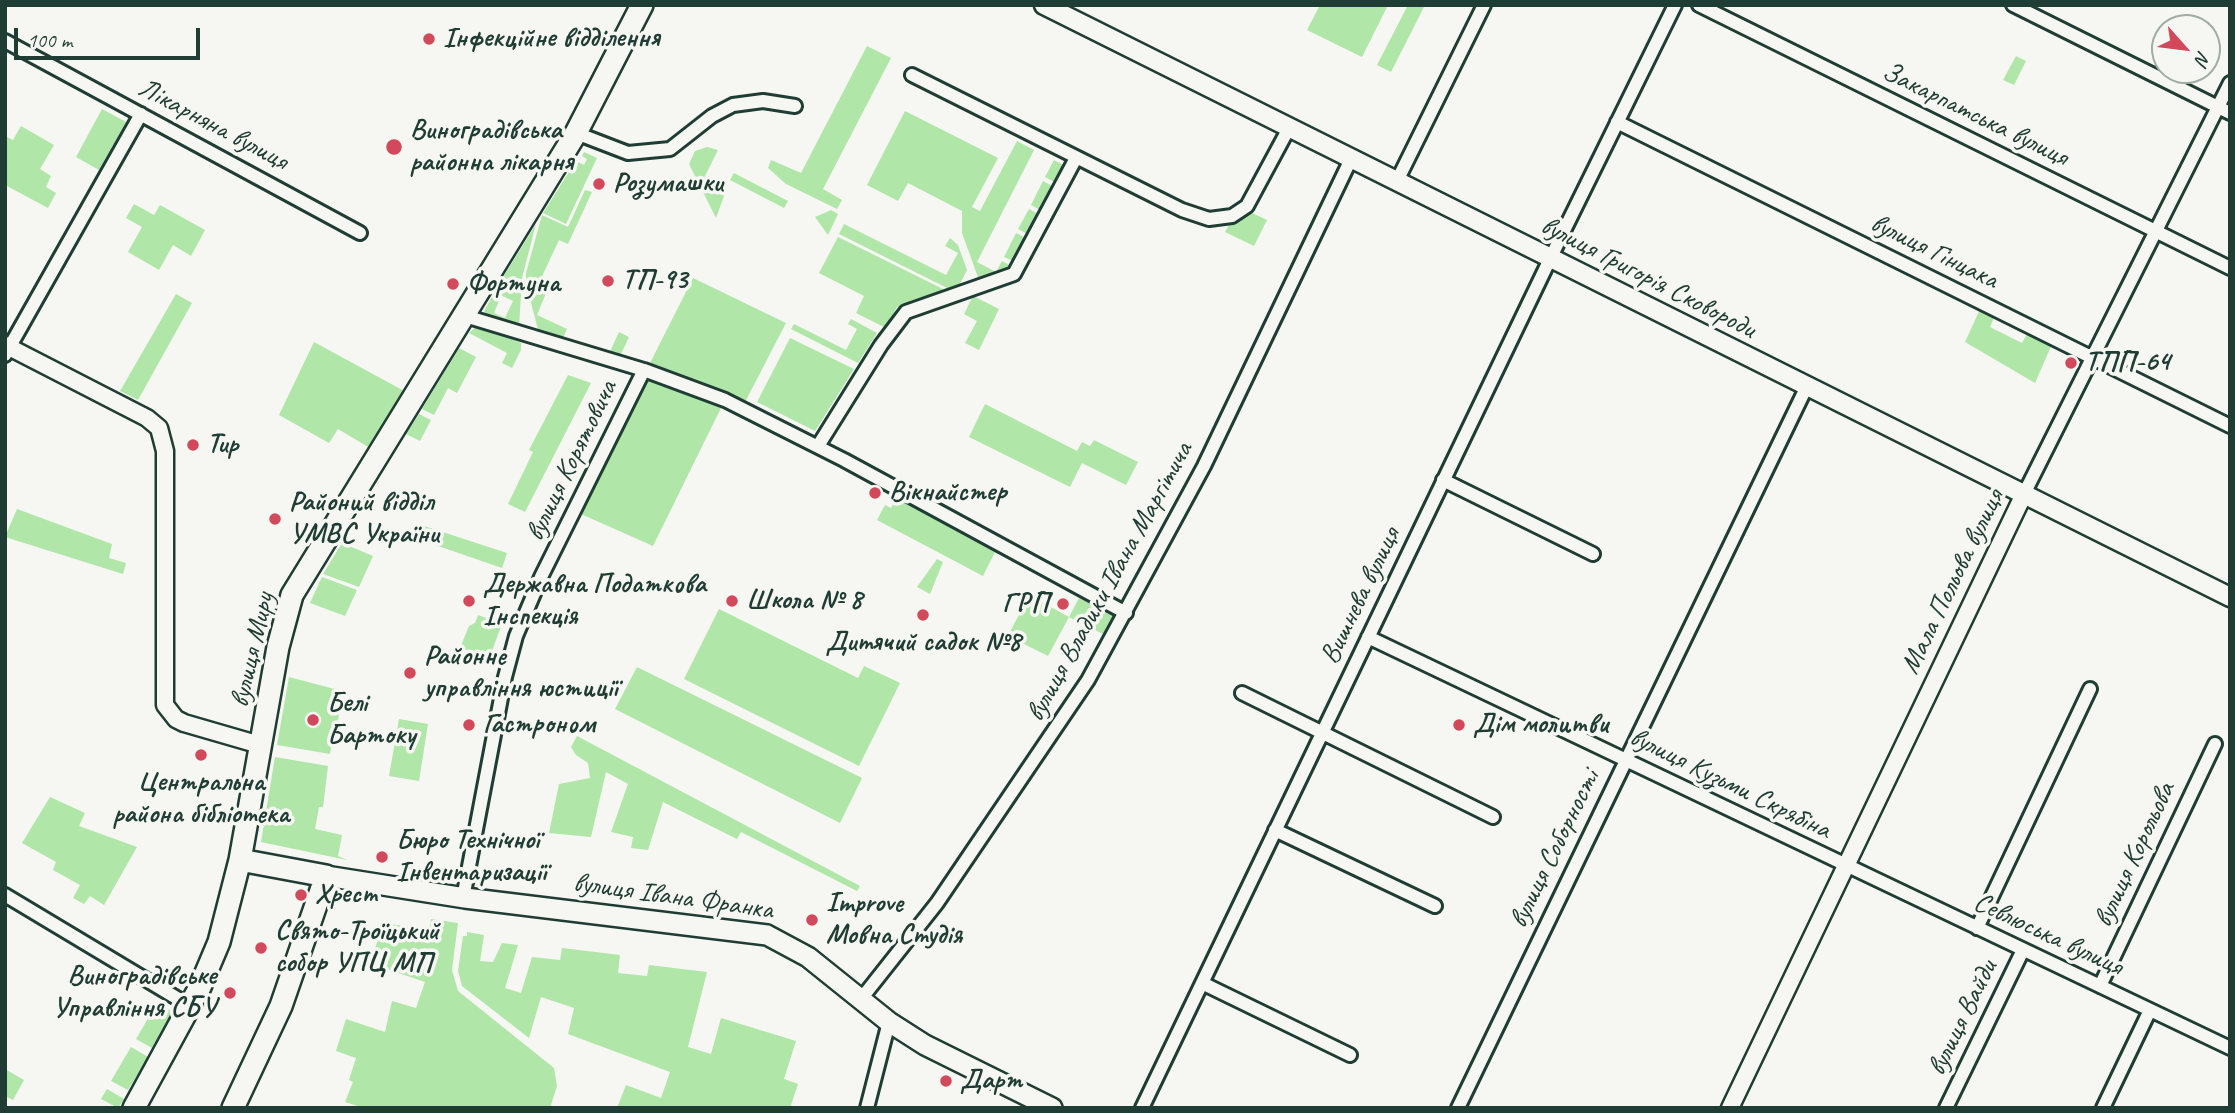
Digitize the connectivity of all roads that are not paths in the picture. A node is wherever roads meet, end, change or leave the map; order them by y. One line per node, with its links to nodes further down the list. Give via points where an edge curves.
1 (642, 5): 16 (highway, вулиця Миру)
2 (1044, 5): 15 (main road, вулиця Григорія Сковороди)
3 (1484, 5): 19 (street)
4 (1675, 5): 14 (street, Вишнева вулиця)
5 (1699, 5): 20 (street, Закарпатська вулиця)
6 (2013, 5): 11 (street)
7 (5, 41): 13 (street, Лікарняна вулиця)
8 (912, 75): 17 (street)
9 (2230, 83): 11 (street, Мала Польова вулиця)
10 (795, 106): 16 (street, via 763,101 733,105 670,149 628,153)
11 (2217, 107): 12 (street); 20 (street, Мала Польова вулиця)
12 (2230, 113)
13 (141, 114): 21 (street, Лікарняна вулиця); 25 (street)
14 (1617, 122): 22 (street, Вишнева вулиця); 26 (street, вулиця Гінцака)
15 (1289, 128): 17 (street, via 1247,206 1221,218 1182,210); 18 (main road, вулиця Григорія Сковороди)
16 (576, 133): 24 (highway, вулиця Миру)
17 (1076, 158): 30 (street, via 1014,274 904,314)
18 (1351, 159): 19 (main road, вулиця Григорія Сковороди); 35 (street, вулиця Владики Івана Маргітича, via 1209,455)
19 (1397, 181): 22 (main road, вулиця Григорія Сковороди)
20 (2154, 231): 23 (street, Закарпатська вулиця); 26 (street, Мала Польова вулиця)
21 (360, 233)
22 (1549, 259): 28 (main road, вулиця Григорія Сковороди); 31 (street, Вишнева вулиця)
23 (2230, 268)
24 (465, 316): 27 (street, вулиця Корятовича); 41 (highway, вулиця Миру, via 292,595)
25 (7, 349): 41 (street, via 159,428 165,451 165,705 184,723)
26 (2091, 358): 29 (street, вулиця Гінцака); 32 (street, Мала Польова вулиця)
27 (644, 370): 30 (street, вулиця Корятовича, via 725,400); 49 (street, вулиця Корятовича, via 516,636)
28 (1807, 386): 32 (main road, вулиця Григорія Сковороди); 42 (street, вулиця Соборності)
29 (2230, 426)
30 (818, 446): 35 (street, вулиця Корятовича)
31 (1443, 480): 33 (street); 36 (street, Вишнева вулиця)
32 (2024, 494): 34 (main road, вулиця Григорія Сковороди); 46 (street, Мала Польова вулиця)
33 (1593, 554)
34 (2230, 597)
35 (1126, 613): 55 (street, вулиця Владики Івана Маргітича, via 1075,702 1002,810 937,903)
36 (1368, 637): 39 (street, Вишнева вулиця); 42 (street, вулиця Кузьми Скрябіна)
37 (2090, 689): 51 (street)
38 (1242, 693): 39 (street)
39 (1322, 732): 43 (street); 44 (street, Вишнева вулиця)
40 (2215, 744): 54 (street, вулиця Корольова)
41 (260, 745): 45 (highway, вулиця Миру)
42 (1625, 761): 46 (street, вулиця Кузьми Скрябіна); 66 (street, вулиця Соборності)
43 (1493, 817)
44 (1275, 830): 50 (street); 53 (street, Вишнева вулиця)
45 (240, 860): 47 (highway, вулиця Івана Франка); 56 (highway, вулиця Миру, via 219,942)
46 (1845, 866): 51 (street, Севлюська вулиця); 67 (street, Мала Польова вулиця)
47 (326, 876): 49 (main road, вулиця Івана Франка); 62 (highway, via 281,1006)
48 (5, 895): 56 (street)
49 (463, 898): 55 (main road, вулиця Івана Франка, via 767,935 808,957)
50 (1436, 906)
51 (1977, 928): 52 (street, Севлюська вулиця)
52 (2023, 950): 54 (street, Севлюська вулиця); 68 (street, вулиця Вайди)
53 (1202, 982): 60 (street); 65 (street, Вишнева вулиця)
54 (2100, 986): 57 (street, Севлюська вулиця)
55 (861, 999): 58 (main road, вулиця Івана Франка)
56 (190, 1006): 61 (highway, вулиця Миру)
57 (2150, 1010): 59 (street, Севлюська вулиця); 69 (street)
58 (889, 1022): 63 (street); 64 (main road, вулиця Івана Франка, via 925,1045)
59 (2229, 1046)
60 (1350, 1055)
61 (134, 1108)
62 (233, 1108)
63 (867, 1108)
64 (1052, 1108)
65 (1142, 1108)
66 (1458, 1108)
67 (1730, 1108)
68 (1946, 1108)
69 (2103, 1108)

